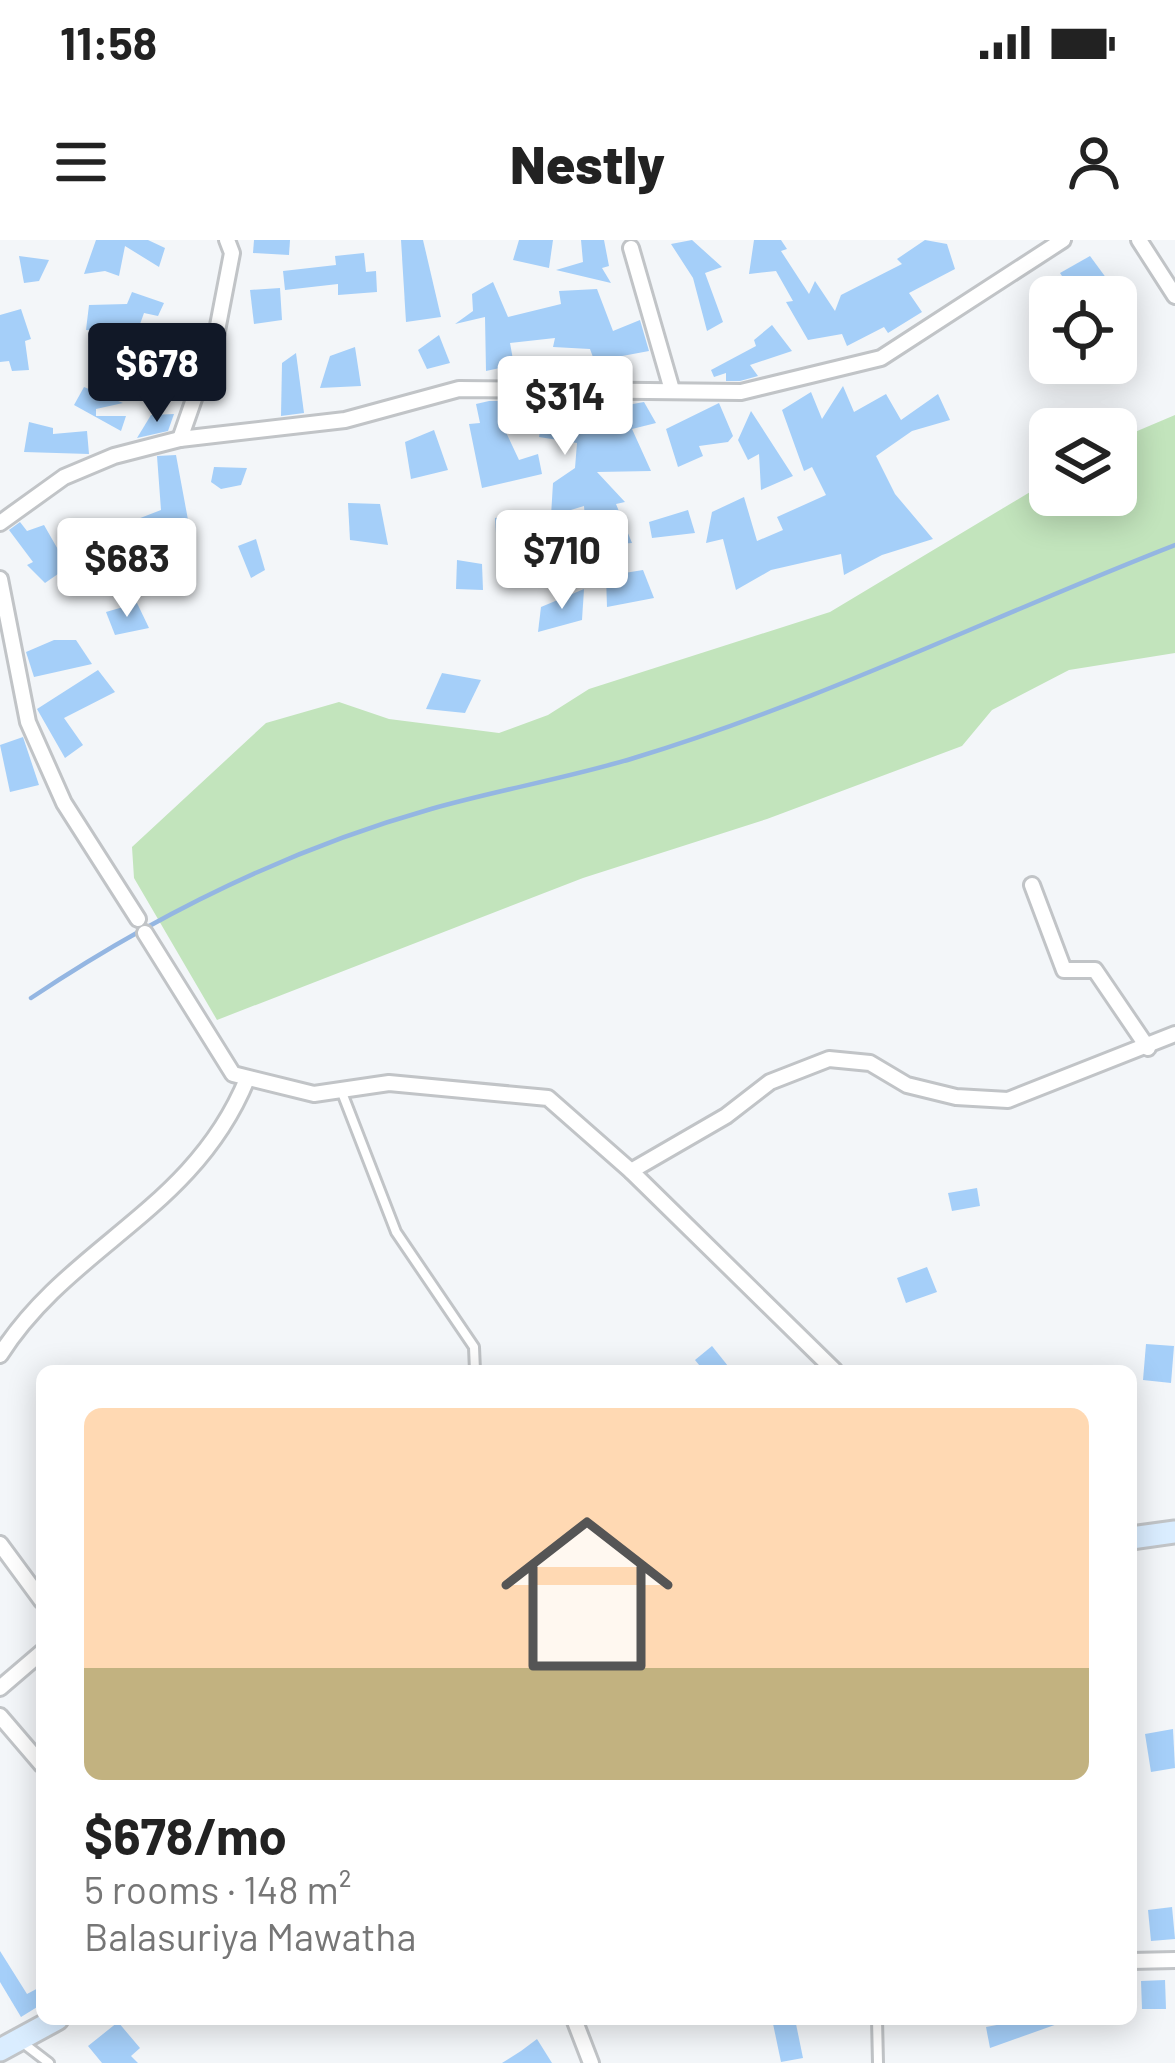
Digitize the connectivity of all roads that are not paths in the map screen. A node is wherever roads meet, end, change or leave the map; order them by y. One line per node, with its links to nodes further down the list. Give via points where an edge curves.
1 (227, 240): 7 (street, via 232,253 216,336)
2 (1063, 240): 6 (street, via 881,358 741,392)
3 (1138, 240): 5 (street)
4 (631, 248): 6 (street)
5 (1175, 296)
6 (673, 390): 7 (street, via 459,389 345,420)
7 (180, 439): 8 (street, via 64,477)
8 (0, 523)
9 (0, 578): 13 (street, via 28,722 64,802 232,1073)
10 (1032, 885): 12 (street, via 1064,970 1094,970)
11 (1175, 1034): 12 (street)
12 (1148, 1048): 15 (street, via 1008,1100 940,1093 870,1063 829,1060 770,1082)
13 (247, 1079): 14 (street, via 314,1094); 16 (street, via 173,1192 28,1312)
14 (341, 1090): 15 (street, via 389,1083 548,1099); 17 (lane, via 396,1232 474,1347)
15 (631, 1171): 18 (street)
16 (0, 1355)
17 (475, 1365)
18 (829, 1365)
19 (1175, 1532): 20 (street)
20 (1137, 1537)
21 (0, 1544): 22 (street)
22 (36, 1593)
23 (36, 1657): 24 (street)
24 (0, 1688)
25 (0, 1716): 26 (street)
26 (36, 1758)
27 (1137, 1960): 28 (street)
28 (1175, 1960)
29 (45, 2025): 32 (street)
30 (576, 2025): 34 (street)
31 (877, 2025): 35 (lane)
32 (8, 2044): 33 (lane)
33 (49, 2063)
34 (591, 2063)
35 (878, 2063)

